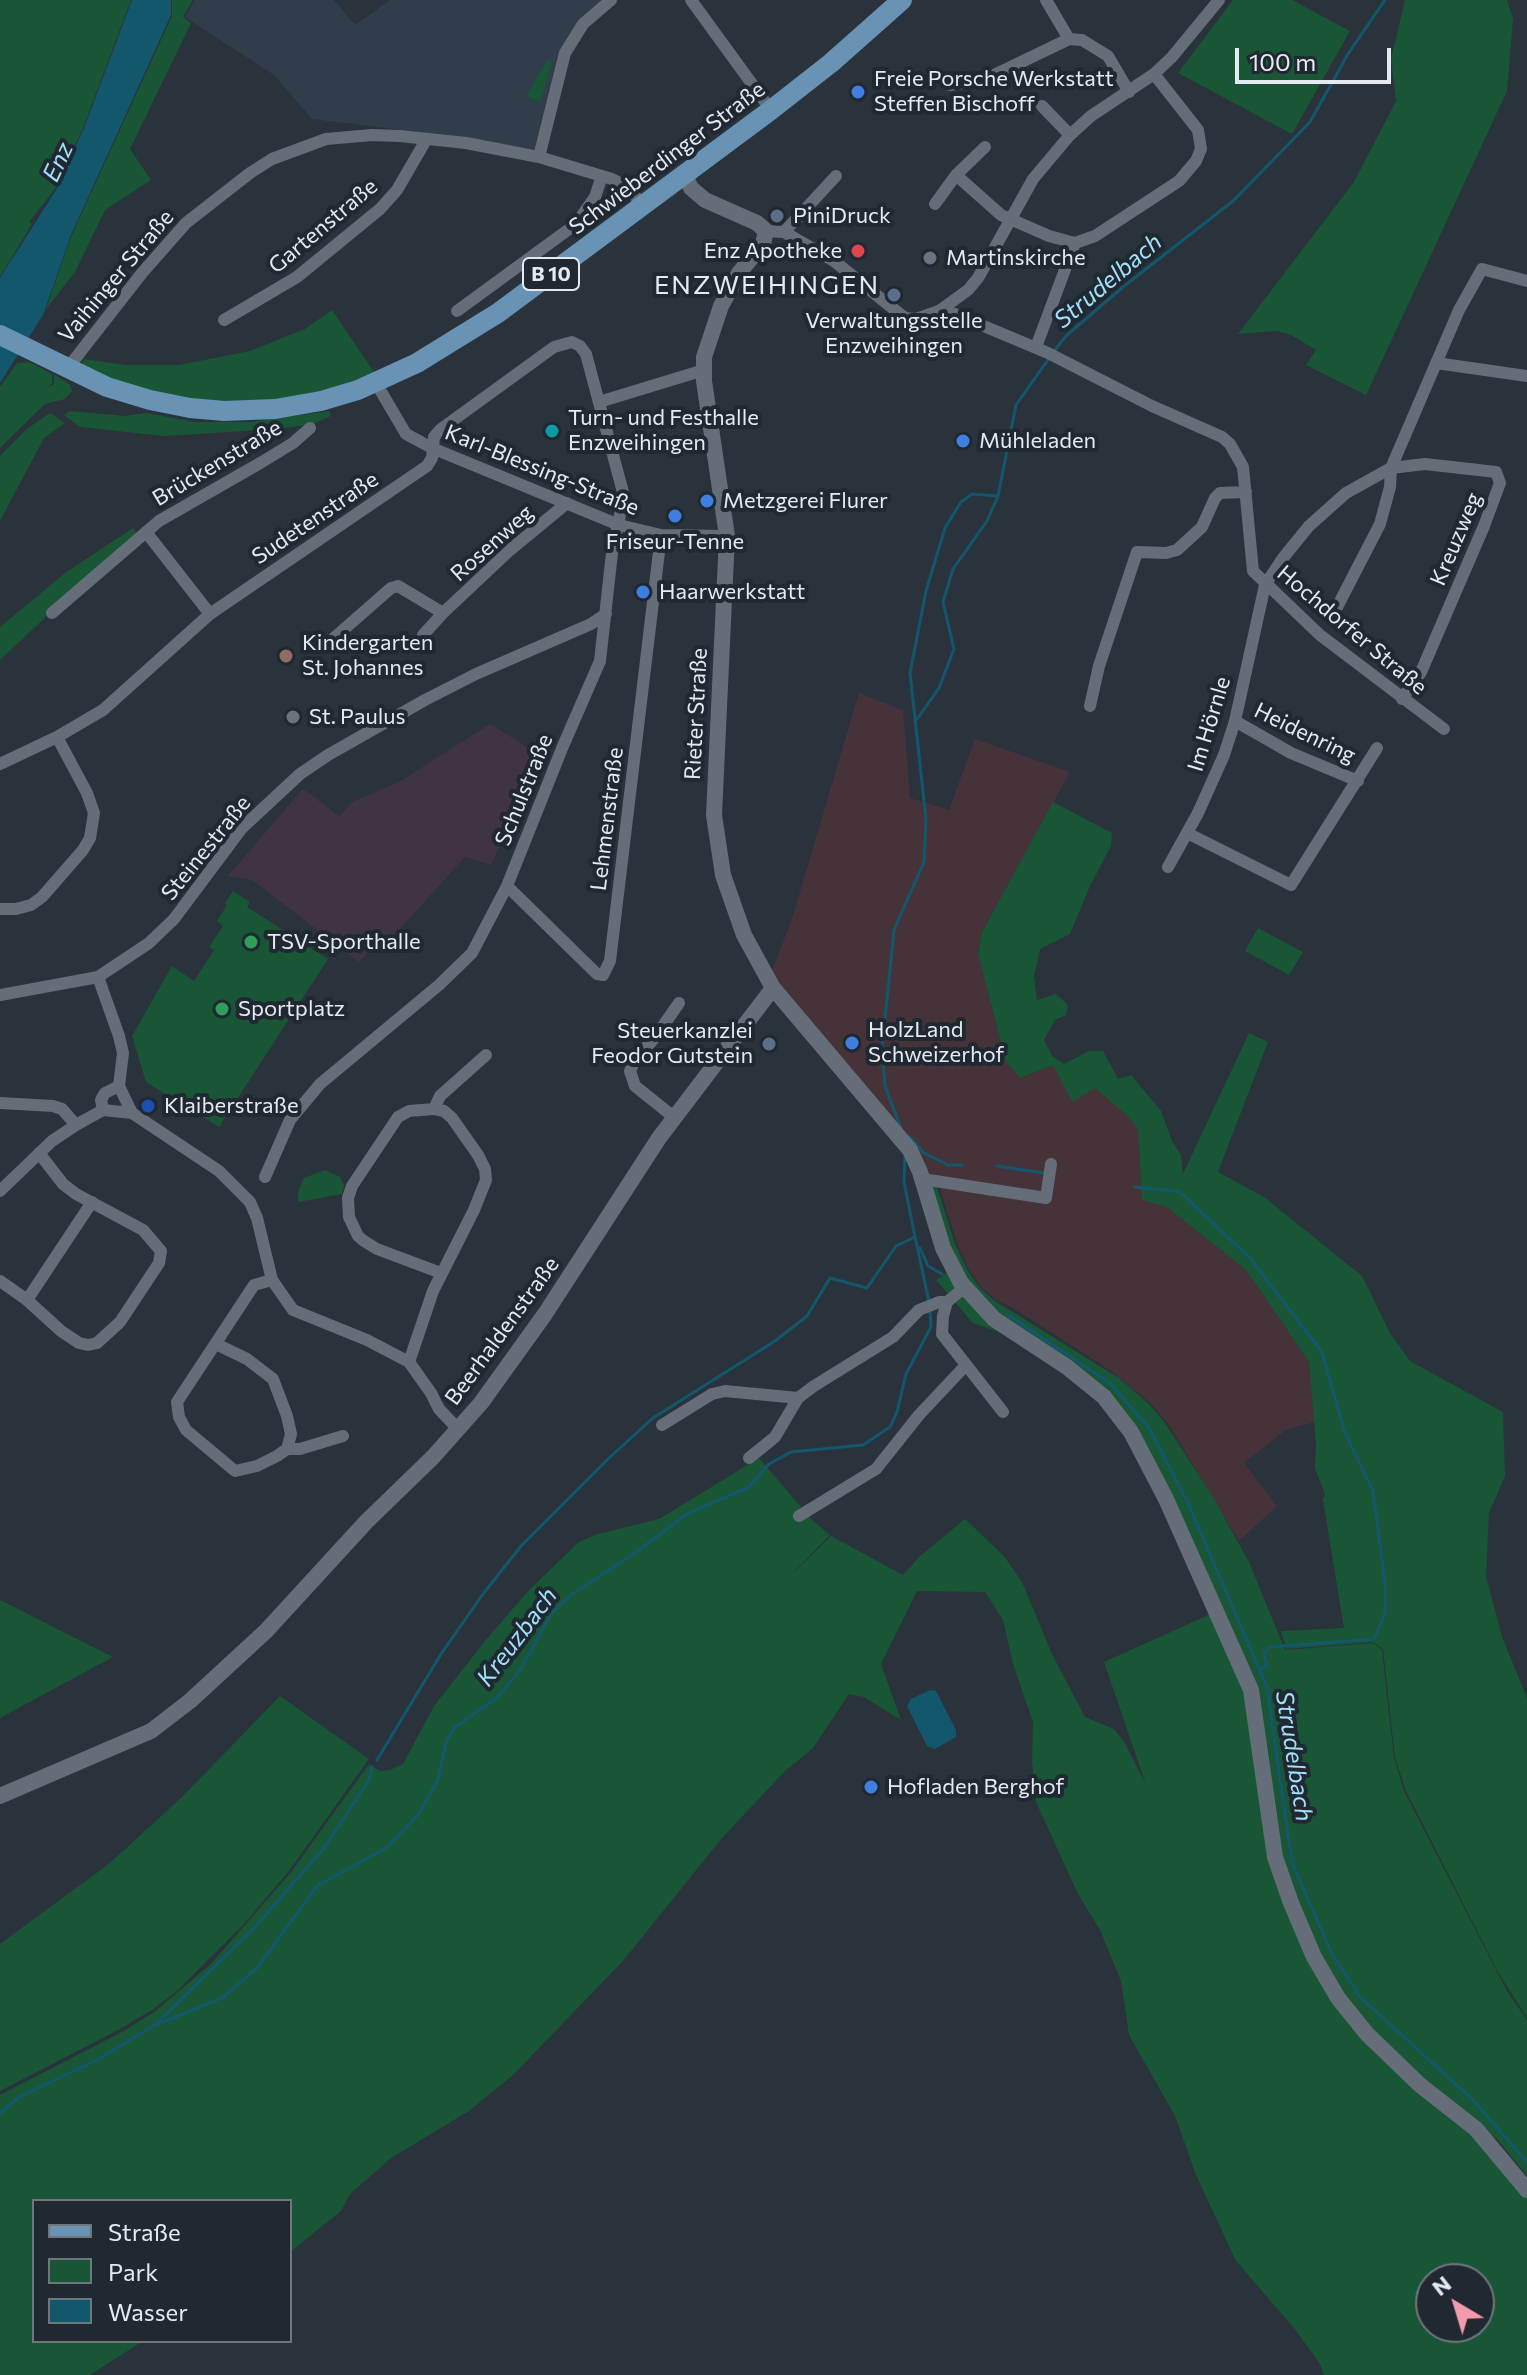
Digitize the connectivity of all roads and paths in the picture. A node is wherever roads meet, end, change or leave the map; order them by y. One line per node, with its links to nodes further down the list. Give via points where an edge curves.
1 (611, 0): 15 (street, via 583,24 565,53)
2 (691, 0): 11 (street)
3 (902, 0): 11 (main road, Schwieberdinger Straße / B 10)
4 (1046, 0): 6 (street)
5 (1219, 0): 7 (street)
6 (1069, 39): 8 (street, via 986,79); 9 (street, via 1082,40 1108,56)
7 (1154, 74): 9 (street); 25 (street, via 1198,130 1201,149 1196,161 1155,199)
8 (950, 85)
9 (1129, 92): 12 (street)
10 (1042, 106): 12 (street)
11 (771, 110): 16 (main road, Schwieberdinger Straße / B 10)
12 (1070, 135): 22 (street, via 1033,179)
13 (426, 140): 15 (street, Vaihinger Straße); 29 (street, Gartenstraße, via 380,209 297,277); 34 (street, Vaihinger Straße, via 372,135 326,139 250,173 166,244)
14 (985, 147): 17 (street)
15 (539, 157): 18 (street, Vaihinger Straße)
16 (685, 175): 21 (main road, Schwieberdinger Straße / B 10); 23 (street, via 705,200)
17 (956, 175): 20 (street); 22 (street, via 1001,215)
18 (602, 176): 21 (street, Vaihinger Straße, via 626,186); 27 (street, via 576,224)
19 (836, 176): 24 (street)
20 (935, 204)
21 (643, 205): 37 (main road, Schwieberdinger Straße / B 10, via 475,328)
22 (1012, 218): 25 (street); 28 (street, via 968,290)
23 (766, 231): 24 (street); 35 (street, Rieter Straße, via 763,244 721,306 707,342)
24 (784, 232): 28 (street, via 849,272 905,318)
25 (1075, 243): 32 (street)
26 (1527, 281): 33 (street, via 1482,269)
27 (457, 311)
28 (939, 311): 32 (street, Hochdorfer Straße)
29 (224, 320)
30 (0, 335): 34 (main road, Schwieberdinger Straße / B 10)
31 (572, 342): 38 (street, Schulstraße, via 586,354); 40 (street, Sudetenstraße, via 554,347 441,429)
32 (1042, 350): 42 (street, Hochdorfer Straße, via 1222,437 1238,454)
33 (1436, 363): 36 (street); 41 (street)
34 (67, 369): 37 (main road, Schwieberdinger Straße / B 10, via 150,400 224,411 303,405)
35 (704, 370): 38 (street); 47 (street, Rieter Straße)
36 (1527, 376)
37 (376, 383): 40 (street, Karl-Blessing-Straße, via 406,434)
38 (599, 402): 44 (street, Schulstraße, via 624,496)
39 (310, 428): 45 (street, Brückenstraße)
40 (432, 448): 43 (street, Karl-Blessing-Straße); 52 (street, Sudetenstraße, via 427,466)
41 (1391, 468): 48 (street, Kreuzweg, via 1346,493 1309,526); 51 (street, via 1380,524); 56 (street, Kreuzweg, via 1425,464 1496,472 1500,483 1426,660)
42 (1246, 492): 48 (street, Hochdorfer Straße, via 1250,559); 57 (street, via 1220,493 1202,527 1177,550 1137,552)
43 (567, 503): 44 (street, Karl-Blessing-Straße); 50 (street, Rosenweg)
44 (619, 525): 46 (street, Karl-Blessing-Straße); 53 (street, Schulstraße)
45 (146, 532): 49 (street, Brückenstraße); 52 (street)
46 (661, 535): 47 (street, Karl-Blessing-Straße); 66 (street, Lehmenstraße, via 610,961 603,975)
47 (727, 536): 69 (street, Rieter Straße, via 715,834 735,912)
48 (1265, 585): 56 (street, Hochdorfer Straße); 58 (street, Im Hörnle)
49 (52, 613)
50 (443, 613): 54 (street, Rosenweg); 55 (street, Rosenweg, via 398,586)
51 (1334, 613)
52 (210, 614): 60 (street, Sudetenstraße, via 103,710)
53 (606, 614): 66 (street, Schulstraße, via 600,661); 68 (street, Steinestraße, via 425,700 319,761 242,828 174,919)
54 (423, 635)
55 (334, 638)
56 (1402, 699): 59 (street, Hochdorfer Straße)
57 (1090, 706)
58 (1235, 721): 63 (street, Heidenring, via 1291,753); 64 (street, Im Hörnle)
59 (1444, 729)
60 (57, 737): 62 (street, Sudetenstraße); 67 (street, via 94,813 90,838 42,897 31,905)
61 (1377, 748): 63 (street, Heidenring)
62 (0, 764)
63 (1358, 781): 64 (street, Heidenring, via 1291,885)
64 (1187, 833): 65 (street, Im Hörnle)
65 (1168, 867)
66 (507, 886): 82 (street, Schulstraße, via 459,968 320,1084 290,1120)
67 (0, 909)
68 (98, 977): 70 (street, Steinestraße); 73 (street, via 123,1053)
69 (773, 988): 78 (street, Beerhaldenstraße); 83 (street, Rieter Straße, via 899,1135)
70 (0, 995)
71 (679, 1003): 78 (street, via 630,1071 635,1086)
72 (486, 1055): 75 (street, via 440,1096)
73 (119, 1086): 76 (street, via 105,1093); 77 (street)
74 (0, 1103): 79 (street, via 53,1106)
75 (434, 1109): 86 (street, via 452,1118 478,1155 486,1180); 86 (street, via 398,1117 348,1198 353,1228 364,1241)
76 (103, 1110): 77 (street); 79 (street)
77 (132, 1113): 87 (street, via 219,1171 250,1202)
78 (675, 1118): 98 (street, Beerhaldenstraße, via 545,1314)
79 (76, 1125): 80 (street)
80 (39, 1153): 84 (street); 85 (street, via 63,1184)
81 (1050, 1172): 83 (street, via 1046,1198)
82 (265, 1177)
83 (922, 1179): 89 (street, Rieter Straße, via 943,1248)
84 (0, 1191)
85 (92, 1202): 90 (street); 90 (street, via 154,1240 161,1251 151,1277 120,1322 88,1345 61,1331)
86 (441, 1273): 93 (street)
87 (272, 1280): 92 (street, via 254,1285); 93 (street, via 293,1310)
88 (0, 1281): 90 (street)
89 (965, 1287): 91 (street); 104 (street, Rieter Straße, via 994,1319 1104,1397 1131,1432 1251,1690 1275,1857 1314,1957 1367,2034 1476,2129)
90 (27, 1300)
91 (943, 1302): 94 (street, via 942,1334); 95 (street, via 919,1310 893,1337)
92 (216, 1344): 100 (street, via 273,1379 291,1434); 100 (street, via 177,1402 186,1430 235,1471)
93 (409, 1362): 98 (street)
94 (966, 1365): 96 (street); 102 (street, via 876,1469)
95 (798, 1398): 97 (street, via 725,1391); 101 (street, via 780,1431)
96 (1003, 1412)
97 (662, 1425)
98 (458, 1429): 103 (street, Beerhaldenstraße, via 282,1614 176,1713 107,1752)
99 (343, 1436): 100 (street)
100 (287, 1449)
101 (749, 1458)
102 (799, 1516)
103 (0, 1796)
104 (1527, 2190)

